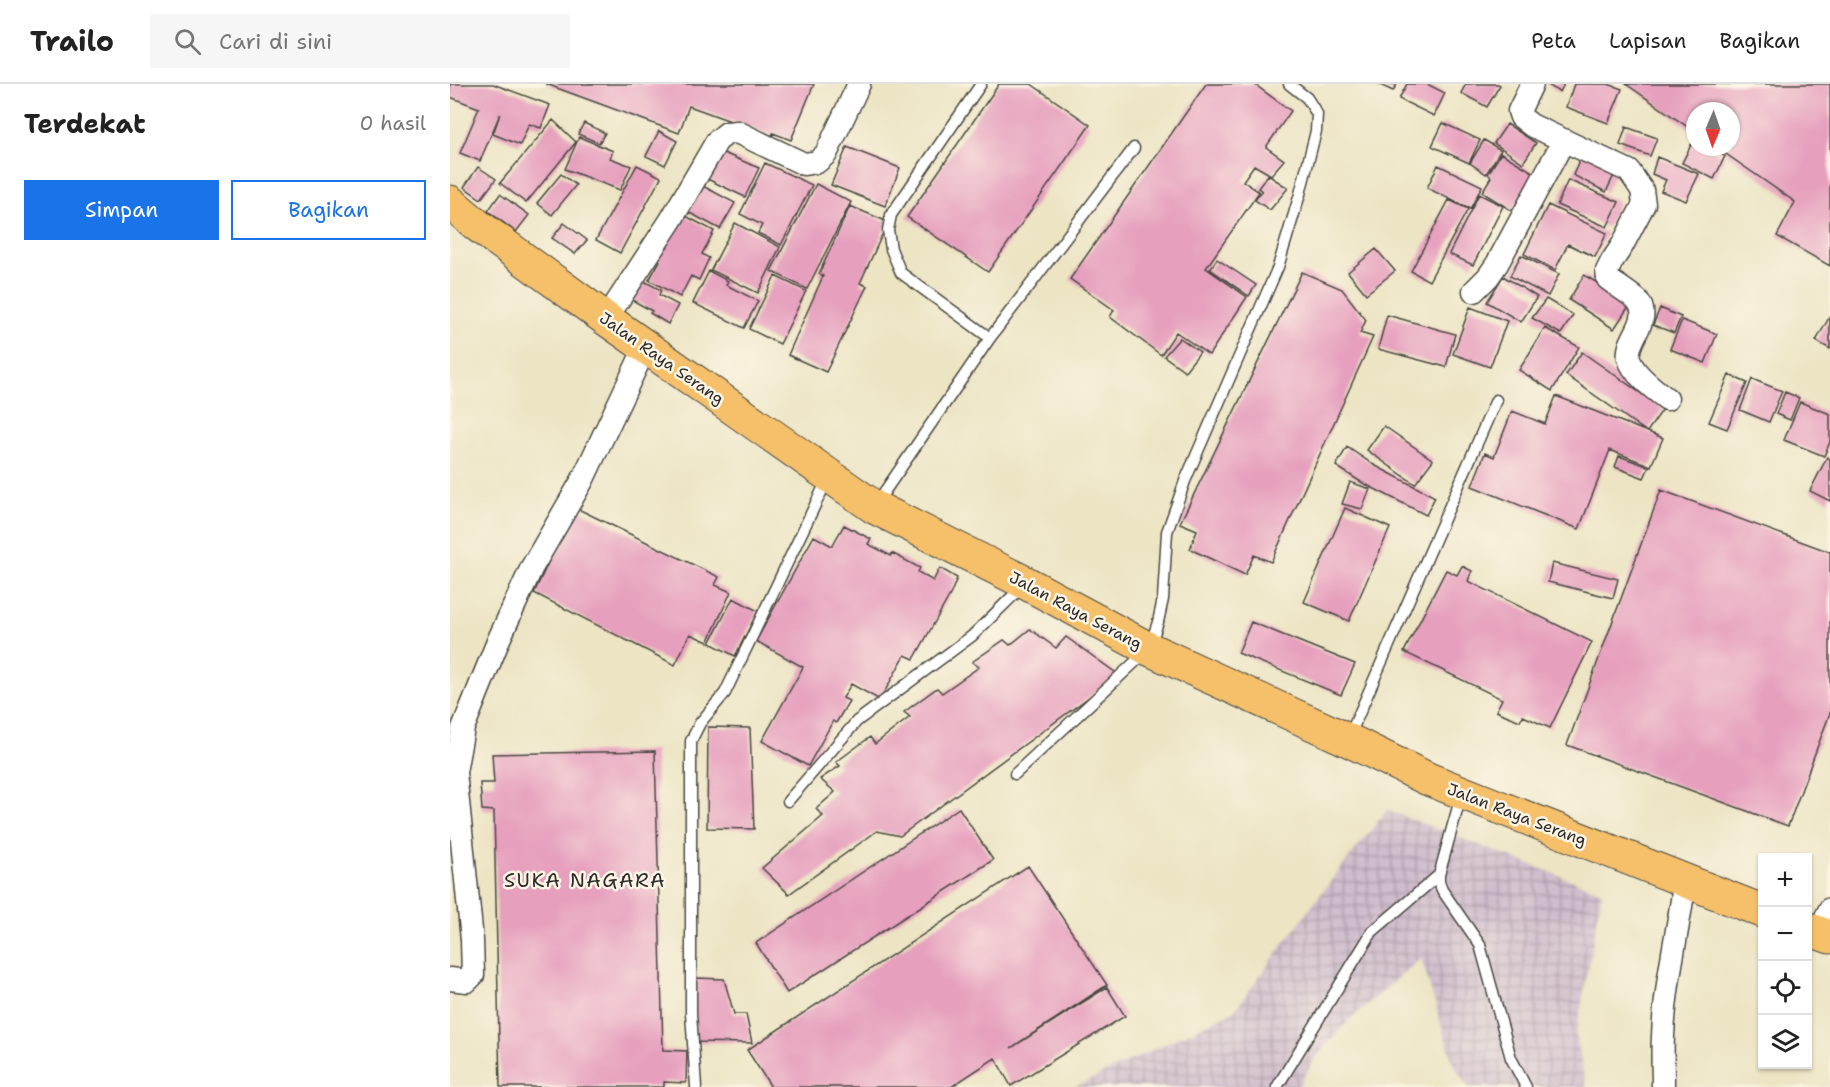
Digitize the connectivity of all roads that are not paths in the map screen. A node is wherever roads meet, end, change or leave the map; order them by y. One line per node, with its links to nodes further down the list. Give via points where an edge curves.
1 (859, 84): 9 (street, via 826,154 817,162 804,164 737,132 727,133 717,141)
2 (981, 84): 10 (lane, via 891,215 888,230 901,273)
3 (1288, 84): 17 (lane, via 1307,98 1317,114 1316,131 1278,267 1185,481 1167,532 1163,599)
4 (1532, 84): 5 (street, via 1519,111 1521,117)
5 (1564, 140): 8 (street, via 1497,264); 12 (street, via 1629,171 1642,190 1644,204 1607,271 1608,279 1637,299 1642,310 1628,356 1632,366)
6 (1134, 148): 10 (lane)
7 (450, 202): 9 (highway, Jalan Raya Serang)
8 (1474, 291)
9 (606, 319): 11 (highway, Jalan Raya Serang)
10 (990, 338): 15 (lane)
11 (646, 346): 14 (highway, Jalan Raya Serang); 25 (street, via 582,482 532,567 463,728 455,772 473,975 467,981)
12 (1666, 399)
13 (1496, 400): 18 (lane)
14 (829, 475): 15 (highway, Jalan Raya Serang); 26 (lane, via 725,693 700,723 691,741)
15 (874, 507): 16 (highway, Jalan Raya Serang)
16 (1026, 583): 17 (highway, Jalan Raya Serang); 21 (lane, via 972,636 857,721)
17 (1149, 649): 18 (highway, Jalan Raya Serang); 19 (lane)
18 (1348, 740): 20 (highway, Jalan Raya Serang)
19 (1015, 774)
20 (1462, 793): 22 (lane); 23 (highway, Jalan Raya Serang)
21 (788, 801)
22 (1439, 875): 27 (lane, via 1372,932); 28 (lane, via 1442,890 1480,945 1511,1058)
23 (1685, 880): 24 (highway, Jalan Raya Serang); 29 (street, via 1670,970 1663,1036)
24 (1758, 909)
25 (450, 979)
26 (696, 1087)
27 (1277, 1087)
28 (1526, 1087)
29 (1663, 1087)

